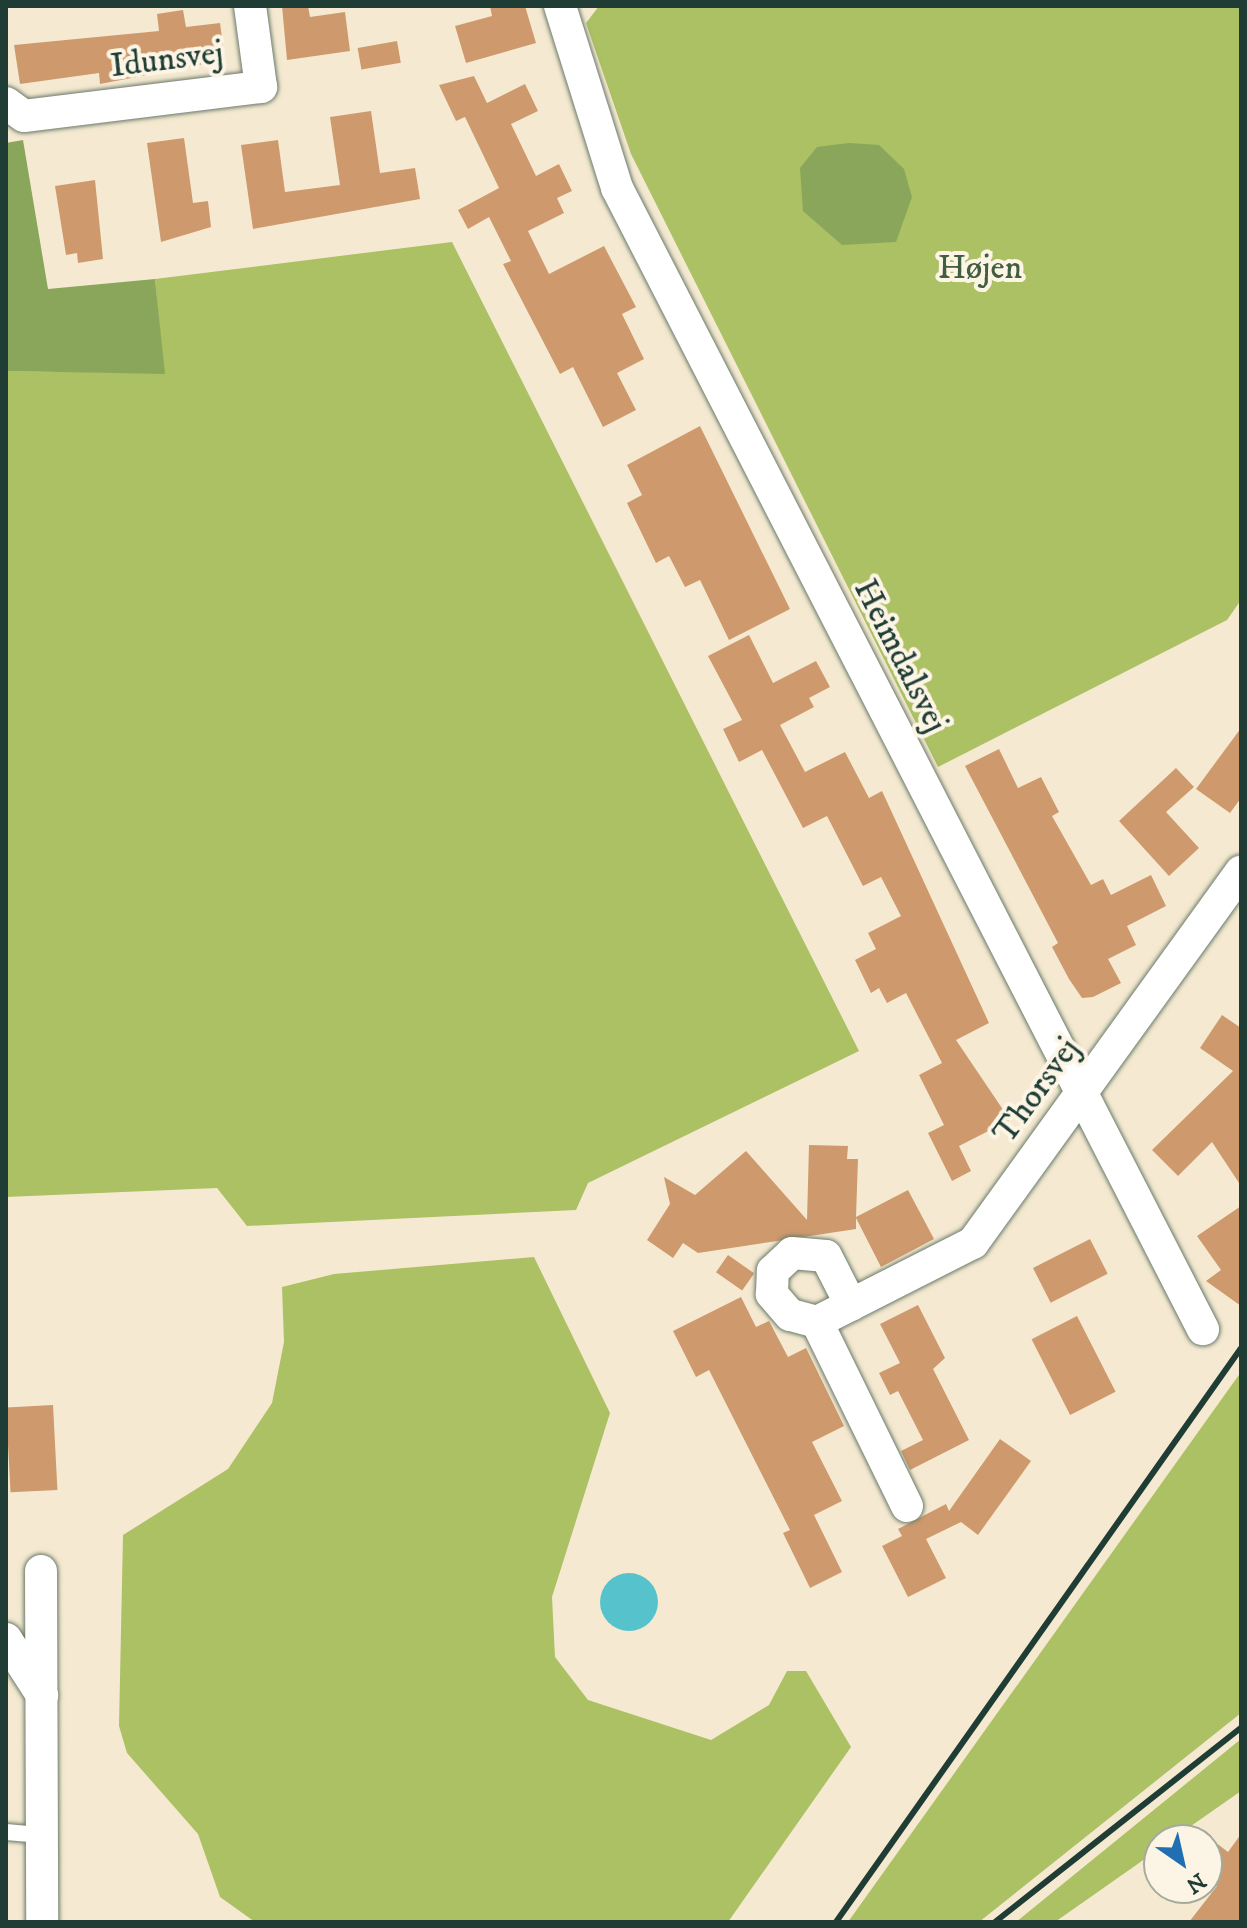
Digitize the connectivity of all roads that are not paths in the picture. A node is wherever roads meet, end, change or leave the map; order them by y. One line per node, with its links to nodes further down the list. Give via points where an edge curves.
1 (250, 6): 3 (street, Idunsvej, via 261,87 24,116)
2 (560, 6): 5 (street, Heimdalsvej, via 617,188)
3 (6, 103)
4 (1241, 872): 5 (street, Thorsvej)
5 (1082, 1094): 6 (street, Thorsvej, via 973,1243); 8 (street, Heimdalsvej)
6 (851, 1305): 7 (street, Thorsvej); 7 (street, via 826,1256 792,1253 773,1271 772,1294 790,1315)
7 (817, 1322): 9 (street)
8 (1203, 1329)
9 (907, 1506)
10 (41, 1571): 12 (street)
11 (6, 1639): 12 (street)
12 (42, 1695): 14 (street)
13 (6, 1832): 14 (lane)
14 (42, 1835): 15 (street)
15 (42, 1922)

